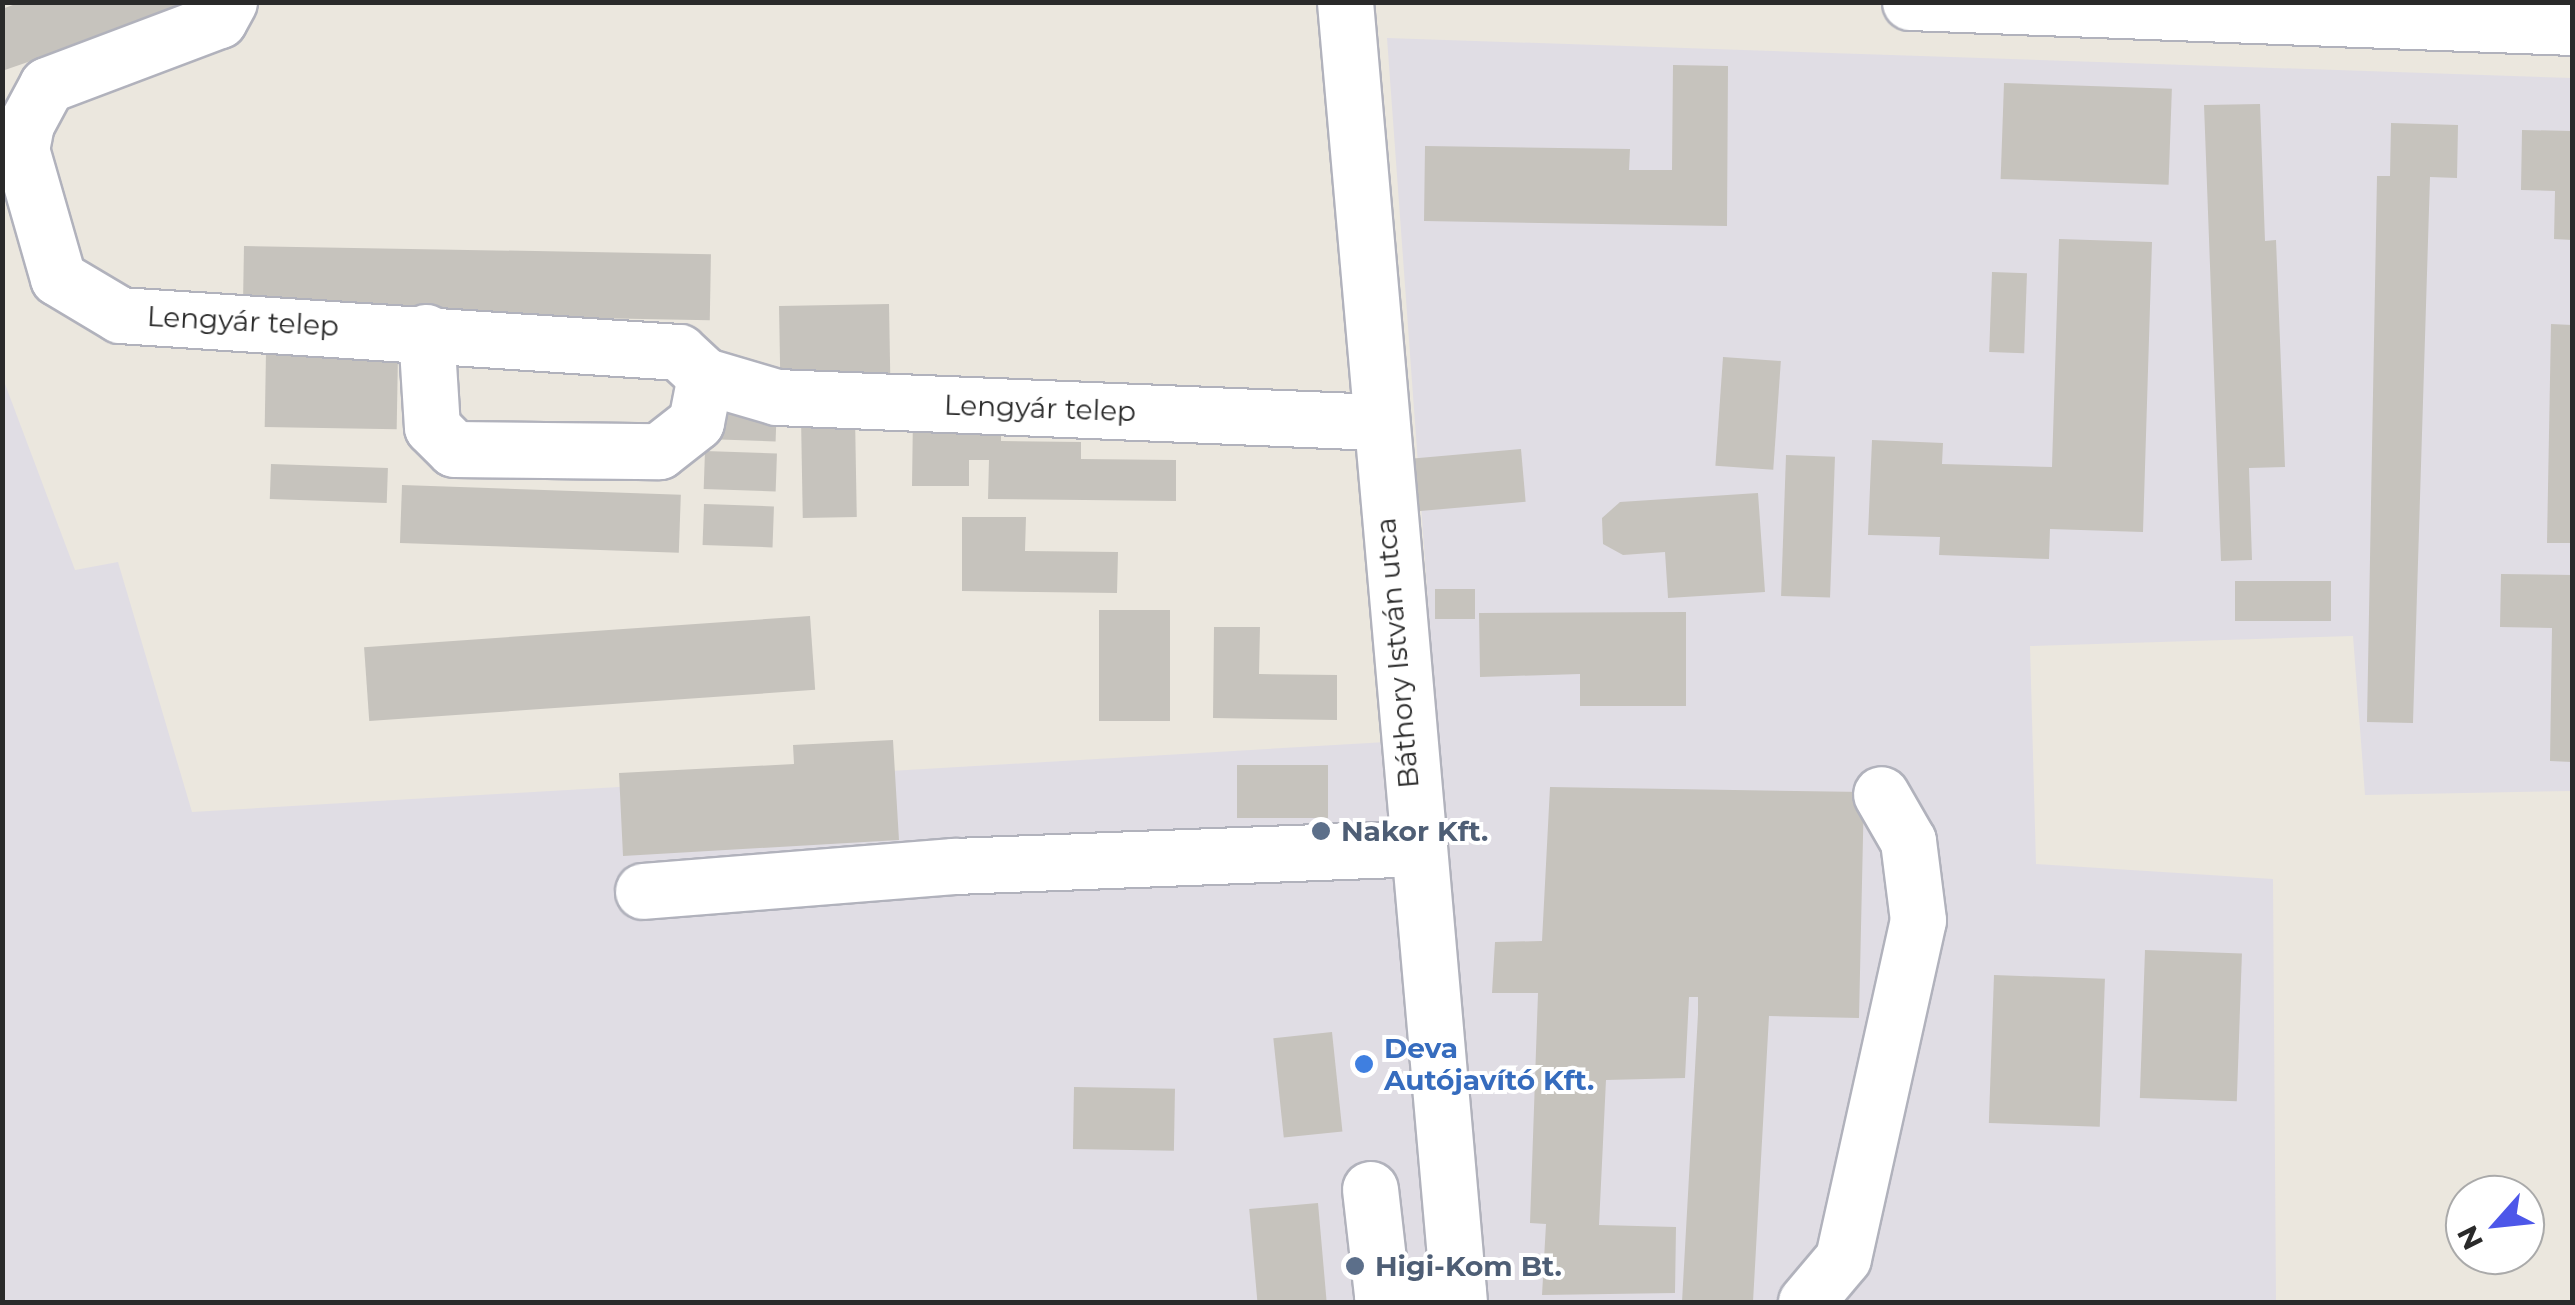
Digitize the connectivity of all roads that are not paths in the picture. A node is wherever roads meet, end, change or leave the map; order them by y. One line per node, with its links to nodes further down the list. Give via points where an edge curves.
1 (229, 2): 5 (street, Lengyár telep, via 218,20 47,85 36,98 22,150 58,278 120,315)
2 (1346, 2): 7 (street, Báthory István utca)
3 (1910, 2): 4 (street)
4 (2572, 27)
5 (426, 332): 6 (street, Lengyár telep, via 679,352); 6 (street, via 432,427 454,449 659,451 696,422)
6 (704, 376): 7 (street, Lengyár telep, via 777,397)
7 (1379, 422): 9 (street, Báthory István utca)
8 (1881, 794): 13 (street, via 1908,842 1918,920 1843,1258)
9 (1414, 848): 10 (street, via 954,866); 12 (street, Báthory István utca)
10 (643, 891)
11 (1370, 1190): 12 (street, via 1382,1295)
12 (1459, 1297)
13 (1806, 1302)

